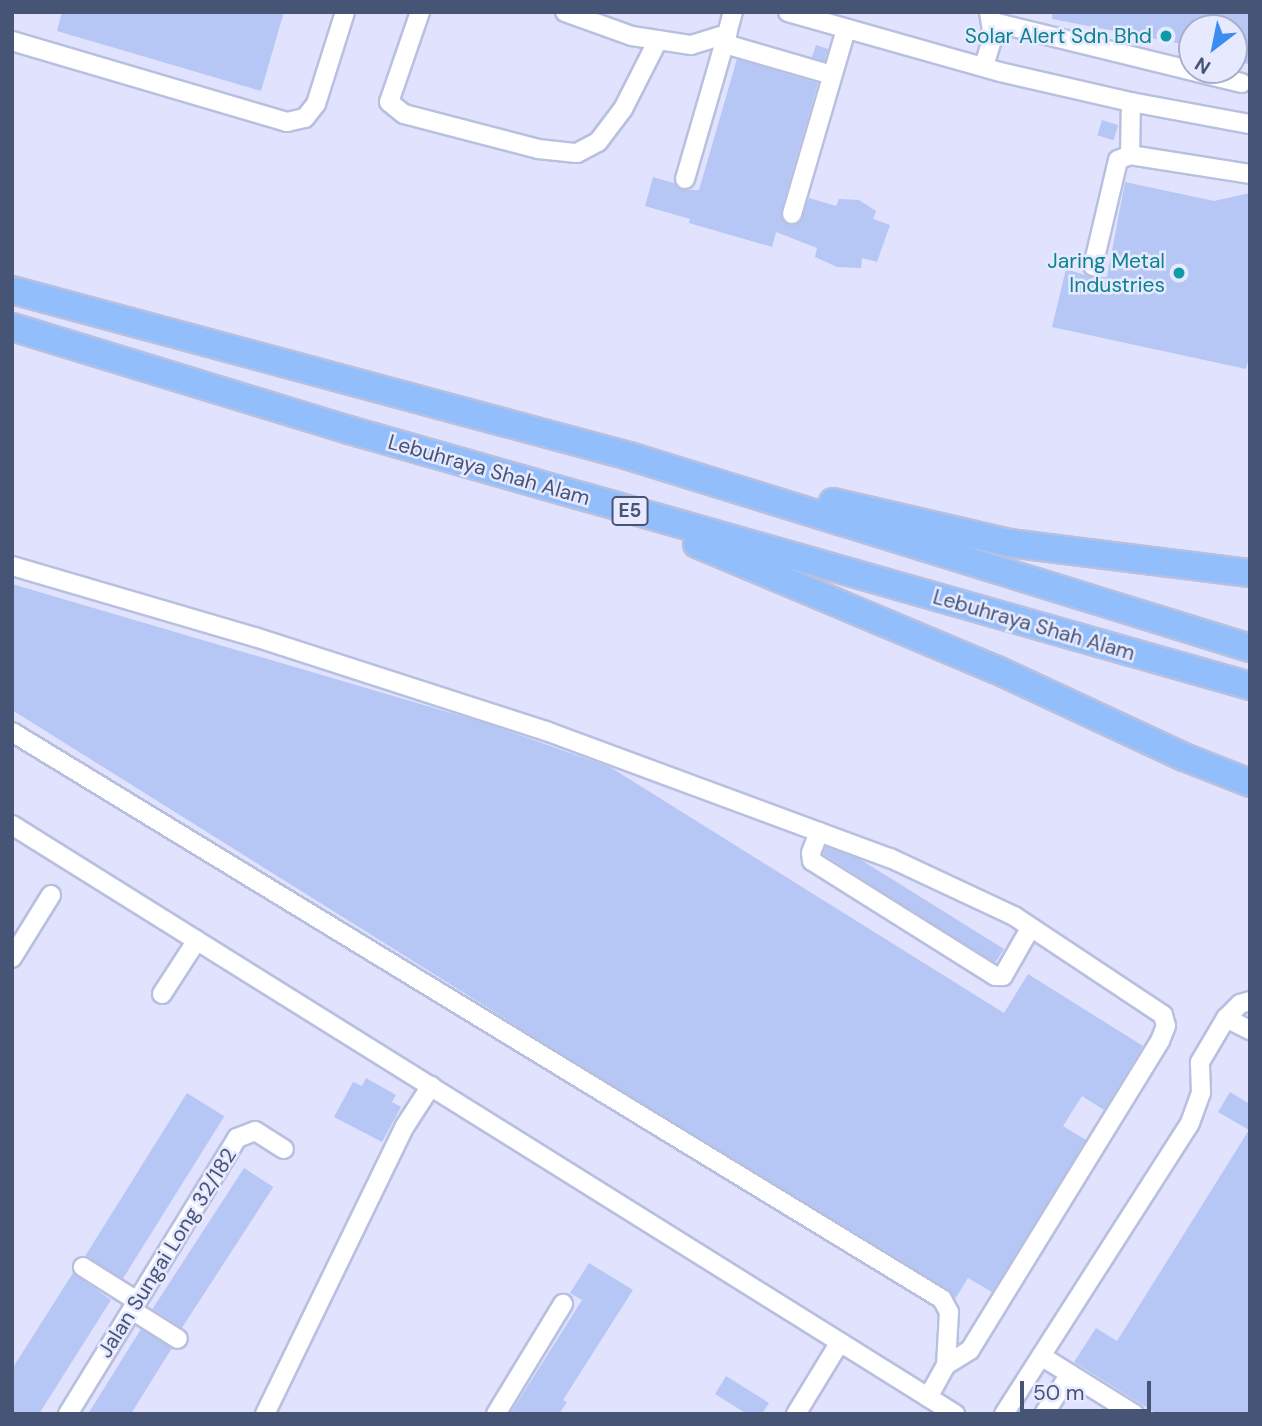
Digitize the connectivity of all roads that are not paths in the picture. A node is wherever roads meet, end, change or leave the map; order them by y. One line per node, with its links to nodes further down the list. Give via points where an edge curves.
1 (345, 12): 10 (street, via 316,104 305,118 288,122)
2 (420, 12): 9 (street, via 389,102 404,114 538,149 577,153 598,142 623,109)
3 (565, 12): 9 (street, via 632,36)
4 (733, 12): 8 (street)
5 (788, 12): 7 (street)
6 (991, 17): 11 (street, via 993,37); 12 (street)
7 (846, 29): 11 (street); 13 (street)
8 (726, 39): 9 (street, via 691,45); 13 (street); 18 (street)
9 (658, 40)
10 (12, 41)
11 (984, 66): 14 (street)
12 (1178, 66)
13 (832, 75): 19 (street)
14 (1131, 102): 15 (street); 16 (street)
15 (1250, 124)
16 (1130, 155): 17 (street); 20 (street, via 1118,160)
17 (1250, 174)
18 (685, 179)
19 (792, 214)
20 (1093, 266)
21 (12, 290): 23 (highway, Lebuhraya Shah Alam)
22 (12, 327): 24 (highway, Lebuhraya Shah Alam / E5)
23 (629, 456): 26 (highway, via 1009,543); 27 (highway, Lebuhraya Shah Alam)
24 (565, 492): 28 (highway, Lebuhraya Shah Alam / E5); 30 (highway, via 995,668)
25 (12, 566): 32 (street, via 255,637 533,727)
26 (1250, 573)
27 (1250, 648)
28 (1250, 686)
29 (12, 732): 49 (street, via 942,1299 949,1312)
30 (1250, 783)
31 (12, 825): 35 (street)
32 (819, 832): 34 (street, via 890,858); 34 (street, via 812,861 995,976 1003,976)
33 (51, 895): 36 (street)
34 (1031, 927): 49 (street, via 1163,1015 1166,1026 970,1350)
35 (197, 940): 37 (street); 41 (street)
36 (12, 958)
37 (162, 994)
38 (1250, 1001): 39 (street)
39 (1226, 1018): 40 (street); 48 (street, via 1200,1062 1201,1093 1191,1123)
40 (1250, 1030)
41 (430, 1086): 47 (street); 53 (street, via 405,1126)
42 (285, 1149): 45 (street, Jalan Sungai Long 32/182, via 255,1131 237,1138)
43 (83, 1267): 45 (street)
44 (563, 1304): 54 (street)
45 (134, 1305): 46 (street); 52 (street, Jalan Sungai Long 32/182)
46 (178, 1339)
47 (840, 1342): 51 (street); 55 (street)
48 (1041, 1356): 50 (street); 57 (street)
49 (946, 1365): 51 (street)
50 (1070, 1374): 58 (street); 59 (street)
51 (928, 1397): 56 (street)
52 (68, 1414)
53 (265, 1414)
54 (496, 1414)
55 (796, 1414)
56 (955, 1414)
57 (1004, 1414)
58 (1044, 1414)
59 (1134, 1414)

